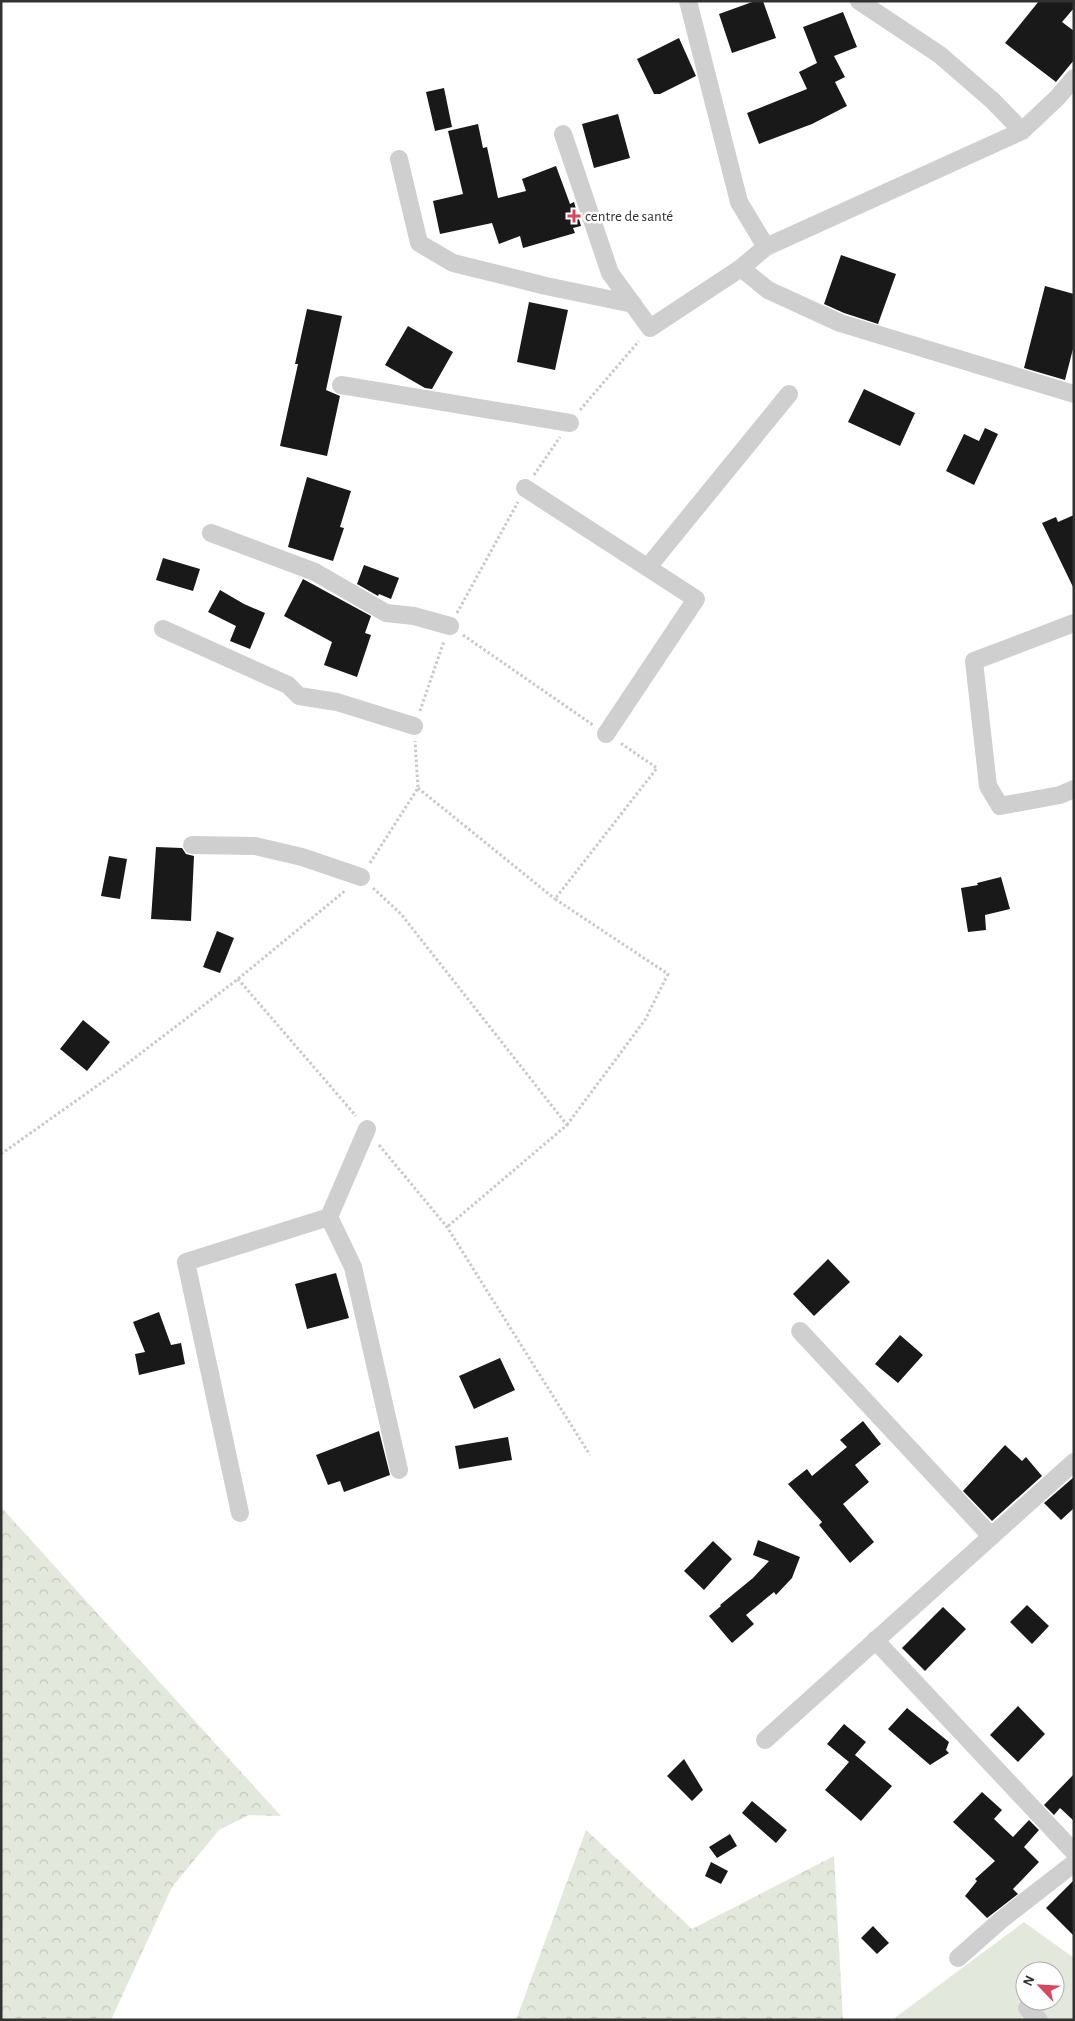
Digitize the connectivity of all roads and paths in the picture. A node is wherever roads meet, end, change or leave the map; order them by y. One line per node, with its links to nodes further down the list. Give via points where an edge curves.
1 (688, 1): 7 (street, via 739,202)
2 (859, 1): 4 (street, via 940,55 993,100)
3 (1074, 78): 4 (street)
4 (1022, 132): 7 (street)
5 (563, 134): 9 (street, via 610,273)
6 (399, 158): 9 (street, via 419,243 453,263)
7 (766, 246): 8 (street)
8 (741, 268): 10 (street); 13 (street, via 768,290 840,323)
9 (634, 304): 10 (street)
10 (650, 328): 14 (path)
11 (341, 385): 14 (street)
12 (789, 394): 17 (street)
13 (1074, 394)
14 (570, 423): 15 (path)
15 (525, 488): 17 (street); 19 (path)
16 (211, 533): 19 (street, via 315,572 386,613 414,616)
17 (648, 567): 22 (street, via 696,599)
18 (1074, 623): 24 (street, via 974,661 988,786 1000,806 1060,796)
19 (450, 626): 21 (path); 22 (path)
20 (162, 629): 21 (street, via 288,685 299,696 337,702)
21 (414, 726): 23 (path)
22 (606, 734): 27 (path, via 657,768)
23 (418, 788): 26 (path); 27 (path)
24 (1074, 789)
25 (192, 845): 26 (street, via 255,846 302,857)
26 (361, 877): 28 (path); 29 (path, via 402,914)
27 (555, 900): 29 (path, via 668,974 645,1020)
28 (238, 979): 30 (path); 31 (path, via 111,1076)
29 (567, 1124): 33 (path)
30 (367, 1129): 32 (street); 33 (path)
31 (1, 1154)
32 (329, 1217): 37 (street, via 353,1267); 38 (street, via 186,1262)
33 (446, 1227): 35 (path)
34 (800, 1331): 39 (street)
35 (590, 1455)
36 (1074, 1462): 39 (street)
37 (398, 1470)
38 (240, 1513)
39 (991, 1536): 40 (street)
40 (875, 1640): 41 (street); 42 (street)
41 (764, 1740)
42 (1074, 1852)
43 (1074, 1864): 44 (street)
44 (958, 1958)

